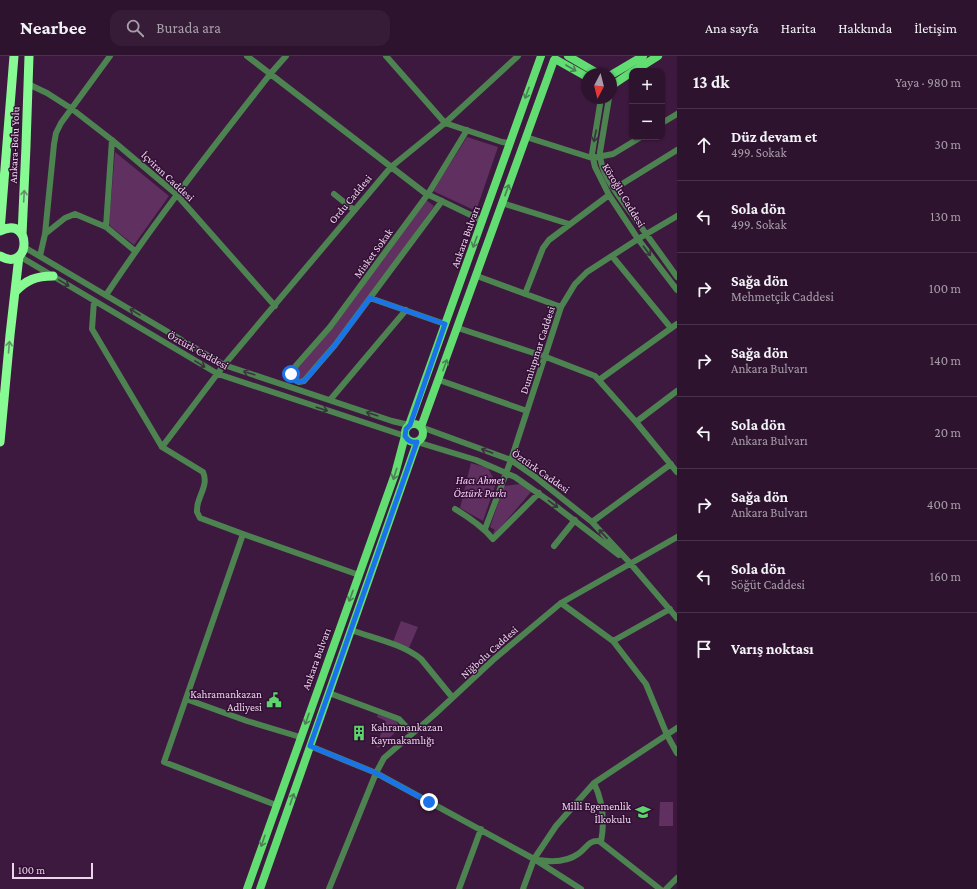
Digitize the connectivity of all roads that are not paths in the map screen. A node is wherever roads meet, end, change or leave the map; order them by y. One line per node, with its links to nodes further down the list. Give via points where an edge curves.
1 (14, 56): 43 (highway, Ankara-Bolu Yolu)
2 (29, 56): 20 (highway, Ankara-Bolu Yolu)
3 (110, 56): 23 (street)
4 (247, 56): 16 (street)
5 (286, 56): 16 (street)
6 (386, 56): 26 (street)
7 (518, 56): 26 (street, Ordu Caddesi)
8 (541, 56): 12 (main road, Ankara Bulvarı, via 550,62); 31 (main road, Ankara Bulvarı, one-way to 31)
9 (568, 56): 13 (main road)
10 (644, 56): 15 (main road)
11 (658, 56): 14 (main road)
12 (555, 58): 17 (main road, one-way to 17); 28 (main road)
13 (589, 68)
14 (639, 68)
15 (617, 72)
16 (271, 73): 35 (street); 37 (street)
17 (581, 73)
18 (629, 74): 19 (main road)
19 (617, 80)
20 (28, 84): 23 (street, İçviran Caddesi); 50 (highway, Ankara-Bolu Yolu, one-way to 20)
21 (600, 104): 34 (street, Köroğlu Caddesi, one-way to 34)
22 (608, 104): 33 (street, Köroğlu Caddesi)
23 (72, 109): 29 (street, İçviran Caddesi); 51 (street, via 56,133)
24 (677, 114): 25 (street)
25 (665, 121)
26 (445, 123): 27 (street); 35 (street, Ordu Caddesi)
27 (467, 130): 31 (street); 39 (street, Misket Sokak)
28 (526, 137): 34 (street); 42 (main road, one-way to 28)
29 (112, 140): 37 (street, İçviran Caddesi); 48 (street)
30 (636, 140): 33 (street, via 613,154)
31 (509, 143): 46 (main road, Ankara Bulvarı)
32 (677, 150): 36 (street)
33 (600, 157): 34 (street); 36 (street, Köroğlu Caddesi)
34 (592, 158): 40 (street, Köroğlu Caddesi)
35 (391, 167): 39 (street); 44 (street, Ordu Caddesi)
36 (614, 189): 52 (street, Köroğlu Caddesi)
37 (176, 194): 55 (street); 69 (street, İçviran Caddesi)
38 (334, 194): 44 (street)
39 (428, 194): 41 (street); 67 (street, Misket Sokak, via 330,327 294,369 291,374 295,380 303,382 310,375)
40 (609, 195): 47 (street); 53 (street, Köroğlu Caddesi)
41 (442, 201): 46 (street); 67 (street)
42 (502, 203): 47 (street); 61 (main road)
43 (1, 208): 49 (highway, Ankara-Bolu Yolu)
44 (354, 210): 69 (street, Ordu Caddesi)
45 (677, 216): 52 (street, Dumlupınar Caddesi)
46 (483, 221): 72 (main road, Ankara Bulvarı, one-way to 72)
47 (569, 224): 65 (street, via 543,248)
48 (106, 227): 51 (street, via 75,214 64,218); 55 (street)
49 (0, 231): 50 (highway, via 12,228)
50 (22, 234): 54 (highway, Ankara-Bolu Yolu)
51 (45, 234): 58 (street)
52 (646, 234): 53 (street, Dumlupınar Caddesi); 62 (street, Köroğlu Caddesi)
53 (638, 239): 59 (street, Dumlupınar Caddesi); 63 (street, Köroğlu Caddesi, one-way to 63)
54 (24, 246): 57 (highway); 58 (street, Öztürk Caddesi)
55 (135, 251): 66 (street)
56 (0, 256): 57 (highway, via 8,259)
57 (19, 256): 60 (street, Öztürk Caddesi); 64 (highway)
58 (40, 256): 66 (street, Öztürk Caddesi)
59 (612, 256): 70 (street, Dumlupınar Caddesi, via 579,279); 73 (street)
60 (53, 276): 64 (highway, via 31,278); 68 (street, Öztürk Caddesi, one-way to 68)
61 (477, 276): 65 (street); 74 (main road)
62 (677, 277)
63 (677, 290)
64 (15, 292): 87 (highway, one-way to 64)
65 (525, 294): 70 (street)
66 (106, 295): 76 (street, Öztürk Caddesi, one-way to 66)
67 (370, 298): 71 (street)
68 (94, 301): 77 (street, Öztürk Caddesi, one-way to 77); 89 (street, via 92,329)
69 (275, 306): 76 (street, Ordu Caddesi)
70 (561, 306): 75 (street, Dumlupınar Caddesi)
71 (406, 310): 72 (street); 81 (street)
72 (445, 324): 84 (main road, Ankara Bulvarı)
73 (674, 326): 79 (street)
74 (458, 328): 75 (street); 78 (main road, one-way to 74)
75 (546, 357): 79 (street, via 592,374); 82 (street, Dumlupınar Caddesi)
76 (224, 365): 77 (street, Ordu Caddesi); 81 (street, Öztürk Caddesi, one-way to 76)
77 (218, 374): 86 (street, Öztürk Caddesi, one-way to 86); 89 (street, Ordu Caddesi)
78 (439, 380): 82 (street); 85 (main road)
79 (600, 380): 83 (street)
80 (676, 392): 83 (street)
81 (330, 400): 84 (street, Öztürk Caddesi, one-way to 81)
82 (527, 411): 90 (street, Dumlupınar Caddesi)
83 (636, 422): 91 (street)
84 (410, 425): 85 (main road); 86 (main road, Ankara Bulvarı)
85 (421, 427): 88 (main road, via 422,436); 90 (street, Öztürk Caddesi, one-way to 85)
86 (405, 436): 88 (main road, via 410,442); 103 (main road, Ankara Bulvarı, one-way to 103, via 395,474)
87 (0, 442)
88 (417, 442): 93 (street, Öztürk Caddesi, via 476,460); 107 (main road)
89 (162, 447): 99 (street, via 203,472 206,477 198,503 197,512 200,518)
90 (511, 460): 93 (street, Dumlupınar Caddesi); 97 (street, Öztürk Caddesi)
91 (671, 464): 92 (street); 97 (street)
92 (677, 472)
93 (506, 473): 94 (street, Öztürk Caddesi); 98 (street, Dumlupınar Caddesi)
94 (539, 493): 96 (street, Öztürk Caddesi, one-way to 96); 98 (street, via 494,539)
95 (455, 509): 98 (street)
96 (575, 520): 101 (street); 102 (street, Öztürk Caddesi)
97 (592, 522): 102 (street, Öztürk Caddesi, one-way to 97)
98 (485, 529)
99 (243, 534): 103 (street); 111 (street)
100 (677, 537): 102 (street)
101 (554, 546)
102 (630, 563): 104 (street, Niğbolu Caddesi); 105 (street)
103 (358, 575): 115 (main road, Ankara Bulvarı, one-way to 115)
104 (560, 603): 108 (street); 110 (street, Niğbolu Caddesi)
105 (670, 609): 106 (street); 108 (street)
106 (677, 618)
107 (351, 630): 109 (main road); 110 (street, via 415,654)
108 (612, 641): 114 (street, via 646,684)
109 (329, 693): 113 (street, via 399,719); 116 (main road)
110 (452, 698): 113 (street, Niğbolu Caddesi)
111 (186, 699): 115 (street); 120 (street, via 164,762)
112 (677, 728): 114 (street)
113 (412, 733): 118 (street, Niğbolu Caddesi, via 384,758)
114 (667, 735): 117 (street); 119 (street)
115 (300, 737): 120 (main road, Ankara Bulvarı)
116 (310, 746): 118 (street); 126 (main road, one-way to 116)
117 (677, 753)
118 (376, 773): 121 (street); 127 (street, Niğbolu Caddesi)
119 (594, 782): 122 (street, via 602,808); 123 (street, via 556,826)
120 (276, 804): 125 (main road, Ankara Bulvarı, one-way to 125)
121 (481, 829): 123 (street); 128 (street)
122 (601, 842): 123 (street, via 592,842 579,854 566,859); 131 (street)
123 (534, 859): 129 (street); 130 (street)
124 (677, 878): 132 (street)
125 (247, 889)
126 (260, 889)
127 (329, 889)
128 (459, 889)
129 (523, 889)
130 (581, 889)
131 (660, 889)
132 (666, 889)

